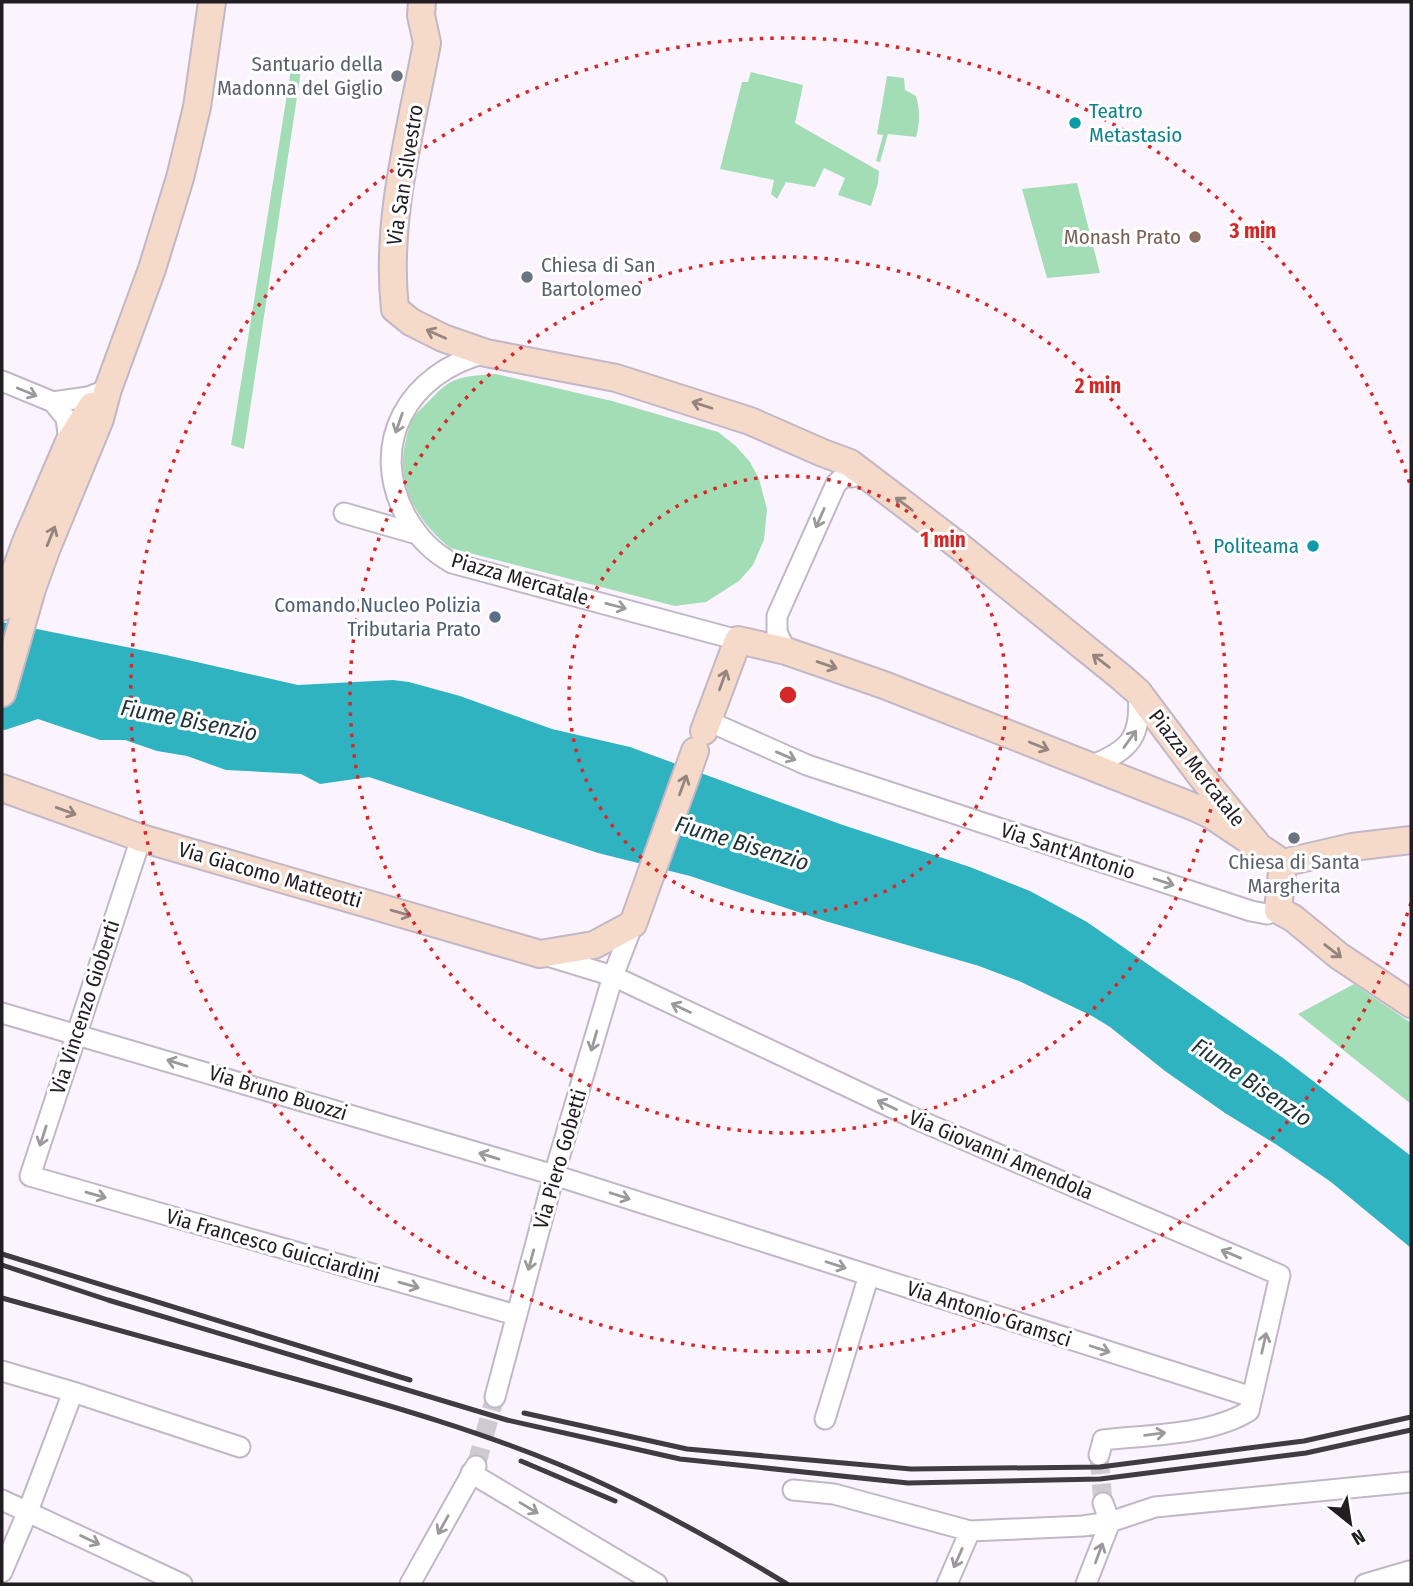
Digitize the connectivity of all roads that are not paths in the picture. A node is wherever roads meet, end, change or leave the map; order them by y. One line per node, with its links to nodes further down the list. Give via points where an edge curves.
1 (212, 2): 6 (street, via 197,107 180,178)
2 (422, 2): 3 (street, Via San Silvestro, via 427,43 394,220 391,270)
3 (395, 309): 4 (street, Piazza Mercatale, one-way to 3, via 443,338)
4 (486, 353): 9 (street, Piazza Mercatale, one-way to 4, via 750,421 618,371); 11 (street, Piazza Mercatale, one-way to 11, via 448,367 428,382 403,413 390,460 391,477)
5 (2, 381): 7 (street, one-way to 7)
6 (108, 389): 7 (street); 8 (street); 12 (street, one-way to 6, via 46,550)
7 (53, 402): 8 (street, via 66,418)
8 (69, 442): 12 (street)
9 (862, 472): 14 (street, one-way to 14, via 836,484 776,616); 15 (street, Piazza Mercatale, one-way to 9)
10 (344, 513): 11 (street)
11 (417, 534): 13 (street, Piazza Mercatale, one-way to 13, via 431,551 452,563)
12 (10, 588): 16 (street)
13 (738, 639): 14 (street, Piazza Mercatale); 17 (street, one-way to 13)
14 (786, 651): 18 (street, Piazza Mercatale, one-way to 18)
15 (1138, 692): 18 (street, Piazza Mercatale, one-way to 15, via 1111,758 1135,733 1140,717); 22 (street, Piazza Mercatale)
16 (2, 693)
17 (702, 734): 24 (street, Via Sant'Antonio, one-way to 24, via 783,755 1251,911 1267,914); 25 (street, one-way to 17)
18 (1090, 766): 22 (street, Piazza Mercatale, via 1194,807)
19 (2, 788): 20 (street, Via Giacomo Matteotti, one-way to 20)
20 (141, 838): 26 (street, Via Giacomo Matteotti, one-way to 26); 30 (street, Via Vincenzo Gioberti)
21 (1411, 840): 23 (street, via 1352,847)
22 (1256, 843): 23 (street, Piazza Mercatale)
23 (1283, 863): 24 (street)
24 (1278, 910): 28 (street, one-way to 28)
25 (633, 925): 26 (street, Via Giacomo Matteotti, via 594,945); 27 (street, Via Piero Gobetti)
26 (540, 954): 27 (street, Via Giacomo Matteotti)
27 (613, 976): 31 (street, Via Piero Gobetti, one-way to 31); 38 (street, Via Giovanni Amendola, one-way to 27, via 1280,1275 916,1119)
28 (1411, 1004)
29 (2, 1013): 30 (street, Via Bruno Buozzi)
30 (76, 1034): 31 (street, Via Bruno Buozzi, one-way to 30); 32 (street, Via Vincenzo Gioberti, one-way to 32)
31 (554, 1175): 33 (street, Via Antonio Gramsci, one-way to 33); 34 (street, Via Piero Gobetti, one-way to 34)
32 (30, 1176): 34 (street, Via Francesco Guicciardini, one-way to 34)
33 (869, 1275): 38 (street, Via Antonio Gramsci, one-way to 38); 39 (street)
34 (516, 1315): 37 (street, Via Piero Gobetti)
35 (2, 1371): 36 (street)
36 (73, 1392): 40 (street); 46 (street)
37 (495, 1396)
38 (1252, 1397): 41 (street, one-way to 38, via 1103,1440 1233,1421 1249,1410)
39 (825, 1419)
40 (240, 1447)
41 (1099, 1455)
42 (1411, 1482): 47 (street, via 1155,1507)
43 (793, 1490): 48 (street, via 834,1494)
44 (2, 1500): 46 (street)
45 (1103, 1503): 47 (street)
46 (28, 1511): 49 (street); 51 (street, one-way to 51)
47 (1110, 1522): 48 (street); 55 (street, one-way to 47)
48 (970, 1531): 54 (street, one-way to 54)
49 (2, 1572)
50 (1411, 1580): 56 (street, via 1409,1571)
51 (182, 1584)
52 (410, 1584): 53 (street, via 474,1469)
53 (657, 1584)
54 (947, 1584)
55 (1086, 1584)
56 (1365, 1584)

